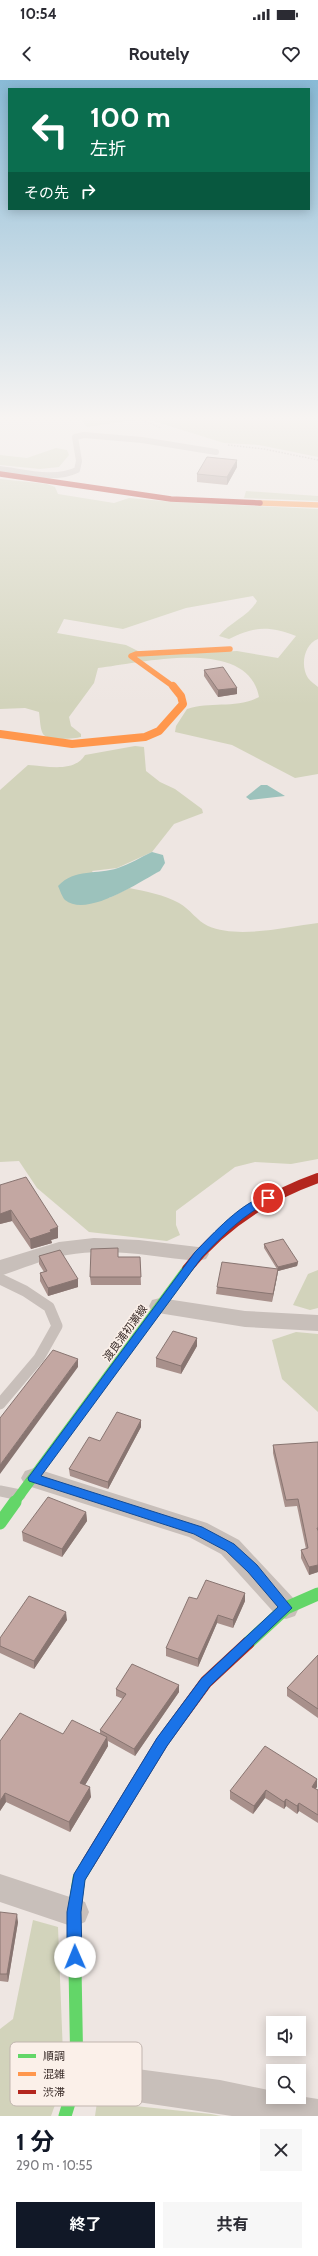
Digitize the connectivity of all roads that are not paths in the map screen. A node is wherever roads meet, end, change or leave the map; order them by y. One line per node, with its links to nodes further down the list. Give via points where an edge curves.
1 (230, 649): 2 (street, via 131,656 177,688 183,697 183,704 153,735 118,741 72,744)
2 (0, 734)
3 (318, 1178): 4 (street, 渡良浦初瀬線, via 292,1186 256,1204 226,1227)
4 (198, 1254): 5 (street, via 150,1248 80,1246 59,1249); 7 (street, 渡良浦初瀬線)
5 (0, 1268)
6 (0, 1279): 9 (lane, via 49,1307 57,1326 44,1351)
7 (160, 1306): 8 (street, via 245,1319); 10 (street, 渡良浦初瀬線)
8 (318, 1323)
9 (0, 1404)
10 (27, 1487): 11 (lane); 12 (street, 渡良浦初瀬線); 14 (street, via 198,1530 230,1548)
11 (0, 1490)
12 (0, 1523)
13 (318, 1594): 14 (street)
14 (286, 1608): 16 (street, via 206,1682 162,1742 79,1878)
15 (0, 1888): 16 (street)
16 (74, 1912): 17 (street)
17 (76, 2042)
18 (142, 2086): 21 (street, via 220,2097)
19 (68, 2106): 20 (street)
20 (65, 2116)
21 (318, 2116)

